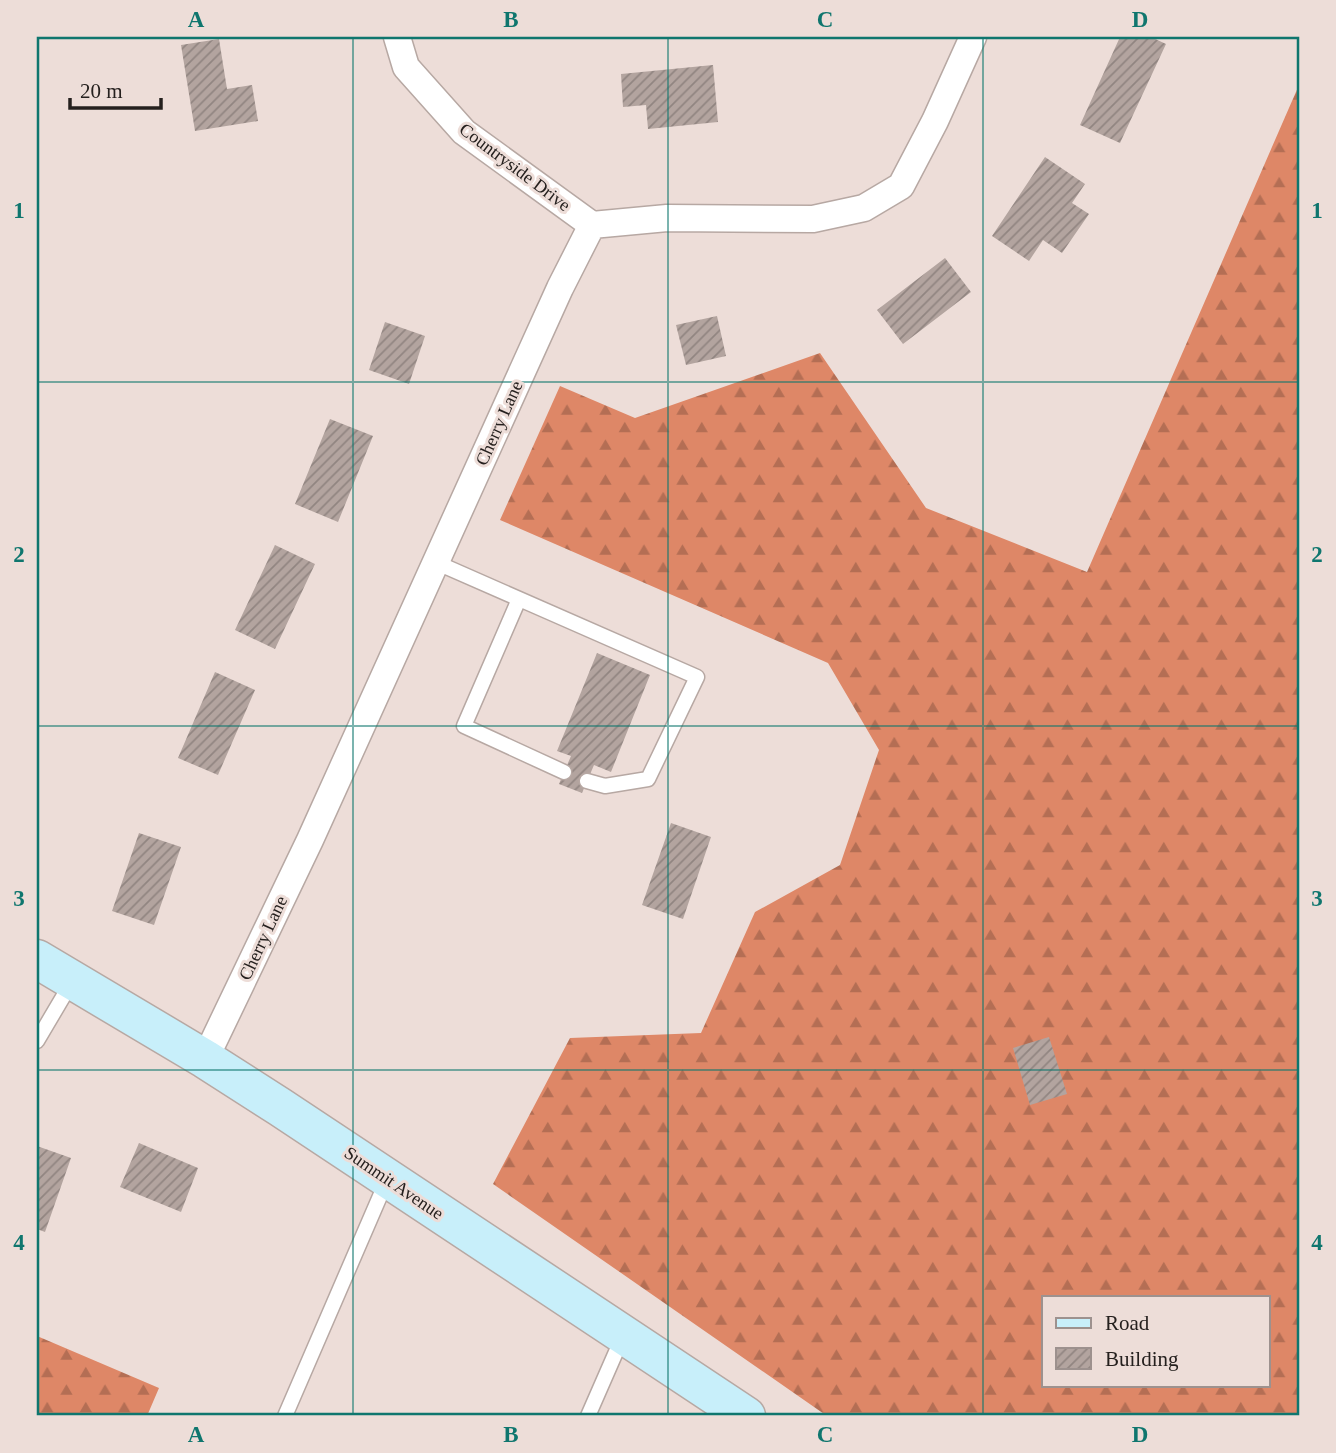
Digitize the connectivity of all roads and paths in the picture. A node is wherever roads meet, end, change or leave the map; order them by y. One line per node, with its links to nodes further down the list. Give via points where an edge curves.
1 (397, 37): 3 (street, Countryside Drive, via 407,67 464,132)
2 (973, 37): 3 (street, via 901,186 864,208 813,219 667,218)
3 (592, 225): 4 (street, Cherry Lane)
4 (435, 562): 5 (lane); 11 (street, Cherry Lane)
5 (519, 599): 6 (lane, via 464,726); 7 (lane, via 696,677 648,779 605,786)
6 (564, 772)
7 (587, 781)
8 (37, 959): 9 (main road, Summit Avenue)
9 (74, 979): 10 (lane); 11 (main road, Summit Avenue)
10 (37, 1041)
11 (205, 1059): 12 (main road, Summit Avenue)
12 (388, 1179): 13 (main road, Summit Avenue); 14 (lane)
13 (623, 1335): 15 (lane); 16 (main road, Summit Avenue)
14 (285, 1416)
15 (588, 1416)
16 (746, 1416)

